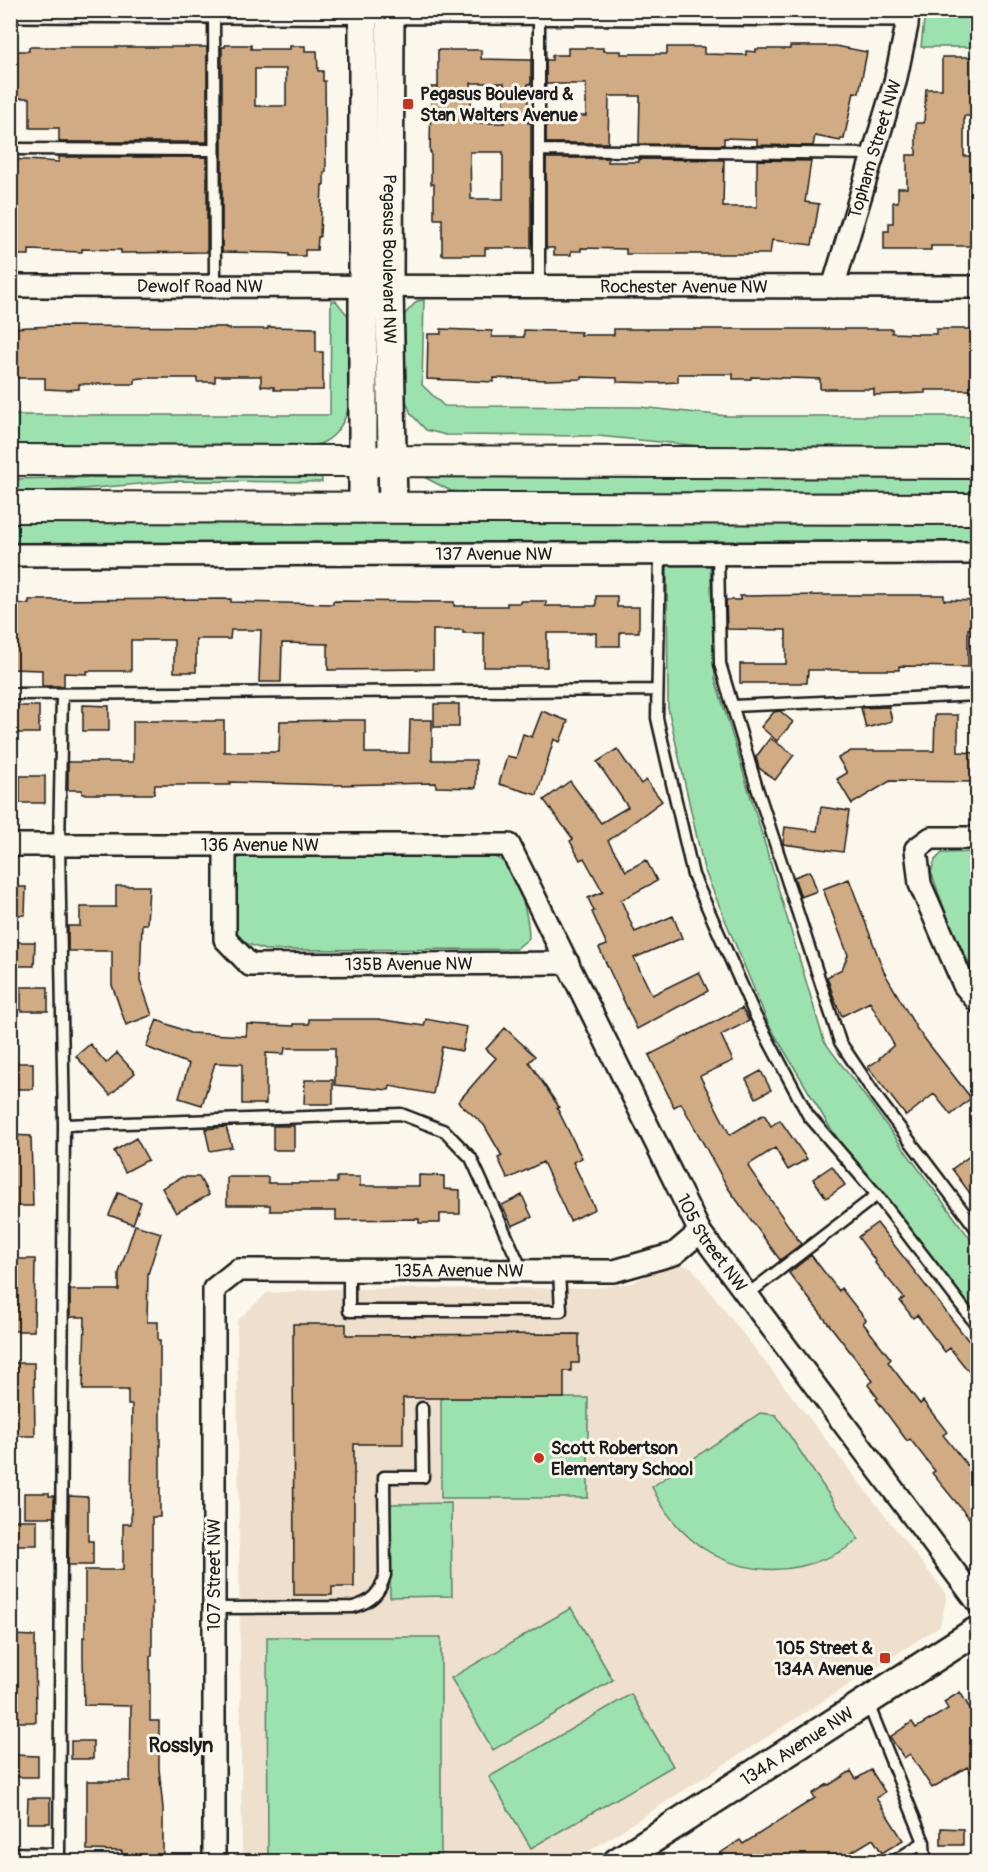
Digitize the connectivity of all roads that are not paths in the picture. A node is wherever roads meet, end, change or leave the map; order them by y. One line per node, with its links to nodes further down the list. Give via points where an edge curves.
1 (10, 11): 2 (street)
2 (214, 11): 3 (street); 8 (lane)
3 (363, 12): 4 (street); 14 (street, Pegasus Boulevard NW)
4 (390, 12): 5 (street); 14 (street, Pegasus Boulevard NW)
5 (539, 12): 6 (street); 9 (lane)
6 (908, 13): 10 (street, Topham Street NW, via 895,82)
7 (10, 149): 8 (lane)
8 (214, 150): 13 (lane)
9 (540, 150): 10 (lane); 15 (lane)
10 (874, 154): 16 (street, Topham Street NW)
11 (977, 285): 16 (street, Rochester Avenue NW)
12 (10, 286): 13 (street, Dewolf Road NW)
13 (215, 287): 14 (street, Dewolf Road NW)
14 (376, 288): 15 (street, Rochester Avenue NW); 18 (street, Pegasus Boulevard NW); 19 (street, Pegasus Boulevard NW)
15 (538, 288): 16 (street, Rochester Avenue NW)
16 (833, 288)
17 (10, 460): 18 (main road)
18 (363, 461): 19 (main road); 22 (street, Pegasus Boulevard NW)
19 (393, 461): 20 (main road); 23 (street, Pegasus Boulevard NW)
20 (978, 463)
21 (10, 507): 22 (main road)
22 (363, 507): 23 (main road)
23 (393, 507): 24 (main road)
24 (978, 509)
25 (660, 552): 26 (street, 137 Avenue NW); 28 (street, 137 Avenue NW); 29 (lane)
26 (718, 552): 27 (street, 137 Avenue NW); 33 (lane, via 720,664)
27 (978, 553)
28 (10, 555)
29 (656, 690): 31 (lane); 42 (lane, via 657,718 693,875 755,1015 808,1115)
30 (10, 694): 31 (lane)
31 (62, 694): 37 (lane)
32 (978, 695): 33 (lane)
33 (733, 706): 43 (lane, via 840,1042)
34 (978, 838): 40 (street, via 931,838 916,849 920,884 964,984)
35 (10, 845): 37 (street, 136 Avenue NW)
36 (509, 845): 38 (street, 136 Avenue NW); 39 (street, 105 Street NW)
37 (59, 846): 38 (street, 136 Avenue NW); 41 (lane)
38 (225, 846): 39 (street, 135B Avenue NW, via 225,939 250,966)
39 (567, 963): 44 (street, 105 Street NW)
40 (978, 1002)
41 (64, 1125): 47 (lane, via 401,1114 445,1131 471,1158); 57 (lane, via 59,1854)
42 (877, 1195): 49 (lane); 50 (lane)
43 (978, 1231)
44 (700, 1232): 46 (street, 135A Avenue NW, via 674,1254 614,1271); 49 (street, 105 Street NW)
45 (349, 1271): 46 (lane, via 349,1311 561,1311); 47 (street, 135A Avenue NW); 48 (street, 135A Avenue NW, via 238,1270)
46 (559, 1271): 47 (street, 135A Avenue NW)
47 (523, 1272)
48 (214, 1289): 53 (street, 107 Street NW)
49 (748, 1294): 52 (street, 105 Street NW)
50 (978, 1327)
51 (422, 1408): 53 (lane, via 423,1477 384,1477 385,1575 376,1596 353,1607)
52 (978, 1603)
53 (214, 1608): 58 (street, 107 Street NW)
54 (978, 1630): 55 (street, 134A Avenue NW)
55 (866, 1701): 56 (lane); 59 (street, 134A Avenue NW)
56 (924, 1842): 60 (lane); 61 (lane)
57 (10, 1853)
58 (214, 1862)
59 (617, 1862)
60 (893, 1862)
61 (925, 1862)

